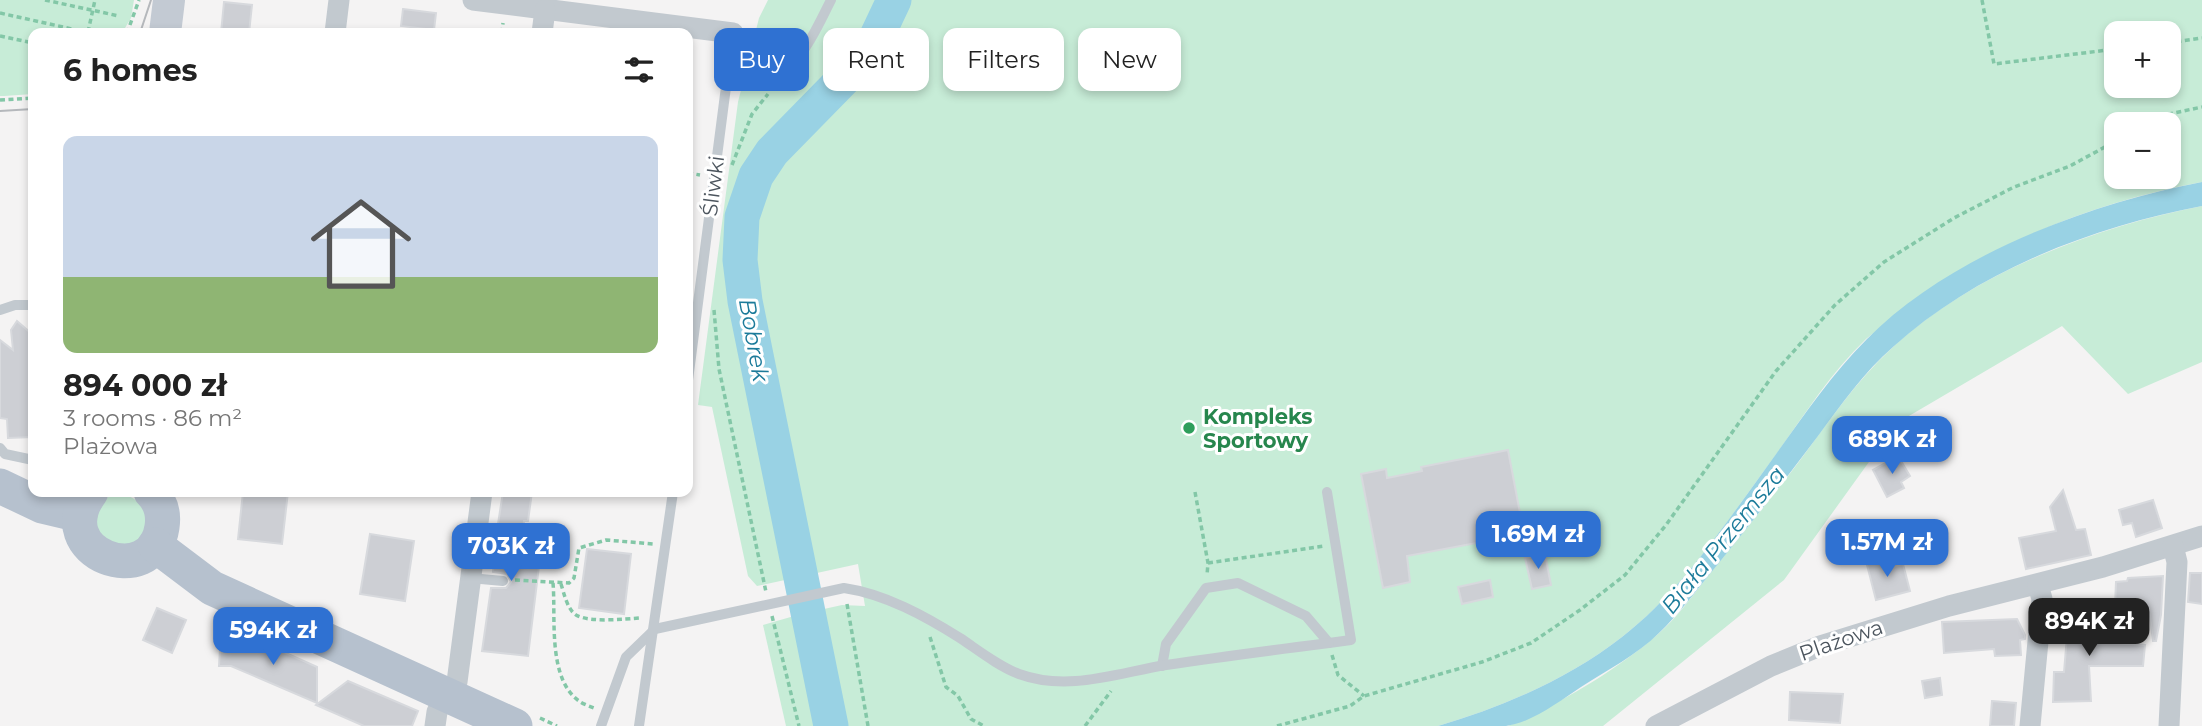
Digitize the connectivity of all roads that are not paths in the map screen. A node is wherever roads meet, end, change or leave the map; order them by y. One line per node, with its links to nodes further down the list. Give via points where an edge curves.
1 (169, 0): 6 (main road)
2 (340, 0): 7 (street)
3 (473, 0): 5 (street)
4 (831, 0): 12 (lane)
5 (545, 10): 8 (street); 9 (street)
6 (166, 28)
7 (336, 28)
8 (543, 28)
9 (692, 28)
10 (693, 28): 11 (street)
11 (714, 31)
12 (809, 42)
13 (726, 91): 16 (lane, Śliwki)
14 (28, 305): 15 (lane)
15 (0, 310)
16 (693, 314)
17 (0, 449): 18 (lane)
18 (28, 459)
19 (0, 486): 24 (main road, via 42,506)
20 (1327, 492): 32 (lane, via 1351,640)
21 (155, 497): 26 (main road, via 163,520)
22 (481, 497): 28 (street)
23 (672, 497): 31 (lane)
24 (86, 503): 26 (main road, via 80,529 94,552 106,559 133,561)
25 (2202, 536): 27 (street, Plażowa)
26 (155, 545): 34 (main road, via 212,588)
27 (2173, 546): 30 (street, Plażowa); 40 (street, via 2177,562)
28 (470, 578): 29 (lane); 34 (street, via 457,682)
29 (503, 581)
30 (2038, 585): 35 (street, Plażowa, via 1949,606 1820,646 1772,666); 39 (street, via 2042,599)
31 (655, 629): 33 (lane, via 844,588 867,592 930,621 1016,673 1035,679 1087,681); 37 (lane, via 626,657); 38 (lane)
32 (1329, 643): 33 (lane); 33 (lane, via 1306,615 1238,583 1206,588 1166,644)
33 (1162, 666)
34 (444, 706): 36 (main road)
35 (1666, 724)
36 (515, 726)
37 (601, 726)
38 (639, 726)
39 (2030, 726)
40 (2169, 726)

